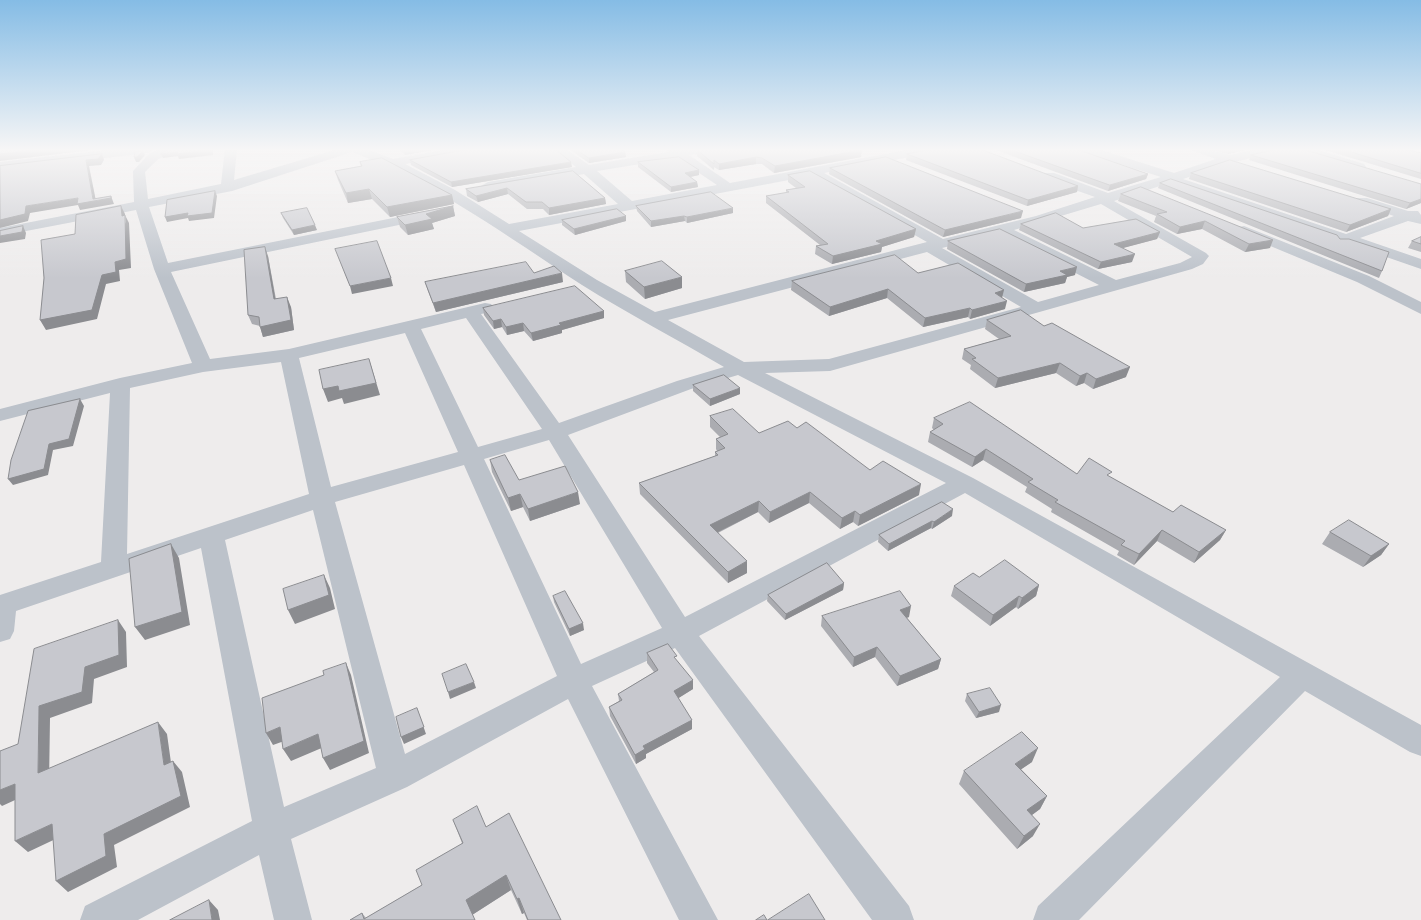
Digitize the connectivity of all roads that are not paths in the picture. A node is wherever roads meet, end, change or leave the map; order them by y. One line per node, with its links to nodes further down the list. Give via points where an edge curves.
1 (140, 192): 16 (street)
2 (206, 192): 16 (street)
3 (447, 192): 14 (street)
4 (488, 192): 14 (street)
5 (613, 192): 17 (street)
6 (706, 192): 17 (street)
7 (846, 192): 26 (street)
8 (1088, 192): 15 (street)
9 (1129, 192): 15 (street)
10 (1152, 192): 12 (street)
11 (1212, 192): 25 (street)
12 (1160, 195)
13 (1352, 198): 19 (street)
14 (460, 199): 23 (street); 29 (street)
15 (1106, 199): 20 (street); 31 (street, via 1201,256 1186,266)
16 (141, 204): 24 (street); 29 (street)
17 (628, 205): 23 (street)
18 (1023, 212): 20 (street)
19 (1417, 216): 25 (street)
20 (1041, 219): 22 (street)
21 (1230, 224): 27 (street)
22 (1001, 228): 26 (street); 31 (street)
23 (506, 229): 30 (street)
24 (0, 232)
25 (1348, 239): 27 (street); 28 (street)
26 (934, 244): 34 (street); 37 (street)
27 (1292, 249): 35 (street)
28 (1421, 264)
29 (162, 269): 40 (street)
30 (591, 282): 32 (street); 37 (street)
31 (1112, 285): 34 (street)
32 (563, 289)
33 (498, 305): 36 (street)
34 (1034, 306): 41 (street, via 830,365)
35 (1421, 308)
36 (470, 312): 38 (street); 44 (street)
37 (655, 318): 41 (street)
38 (412, 326): 39 (street); 45 (street)
39 (289, 355): 40 (street); 47 (street)
40 (203, 366): 42 (street)
41 (740, 368): 44 (street); 46 (street)
42 (120, 384): 43 (street); 49 (street)
43 (4, 410)
44 (555, 432): 45 (street); 51 (street)
45 (469, 456): 47 (street); 53 (street)
46 (965, 483): 51 (street); 52 (street)
47 (322, 498): 48 (street); 55 (street)
48 (211, 535): 49 (street); 56 (street)
49 (114, 567): 50 (street)
50 (1, 614)
51 (680, 633): 53 (street); 60 (street)
52 (1304, 674): 54 (street); 61 (street)
53 (574, 681): 55 (street); 59 (street)
54 (1421, 742)
55 (395, 776): 56 (street)
56 (271, 830): 57 (street); 58 (street)
57 (99, 920)
58 (293, 920)
59 (700, 920)
60 (895, 920)
61 (1052, 920)

